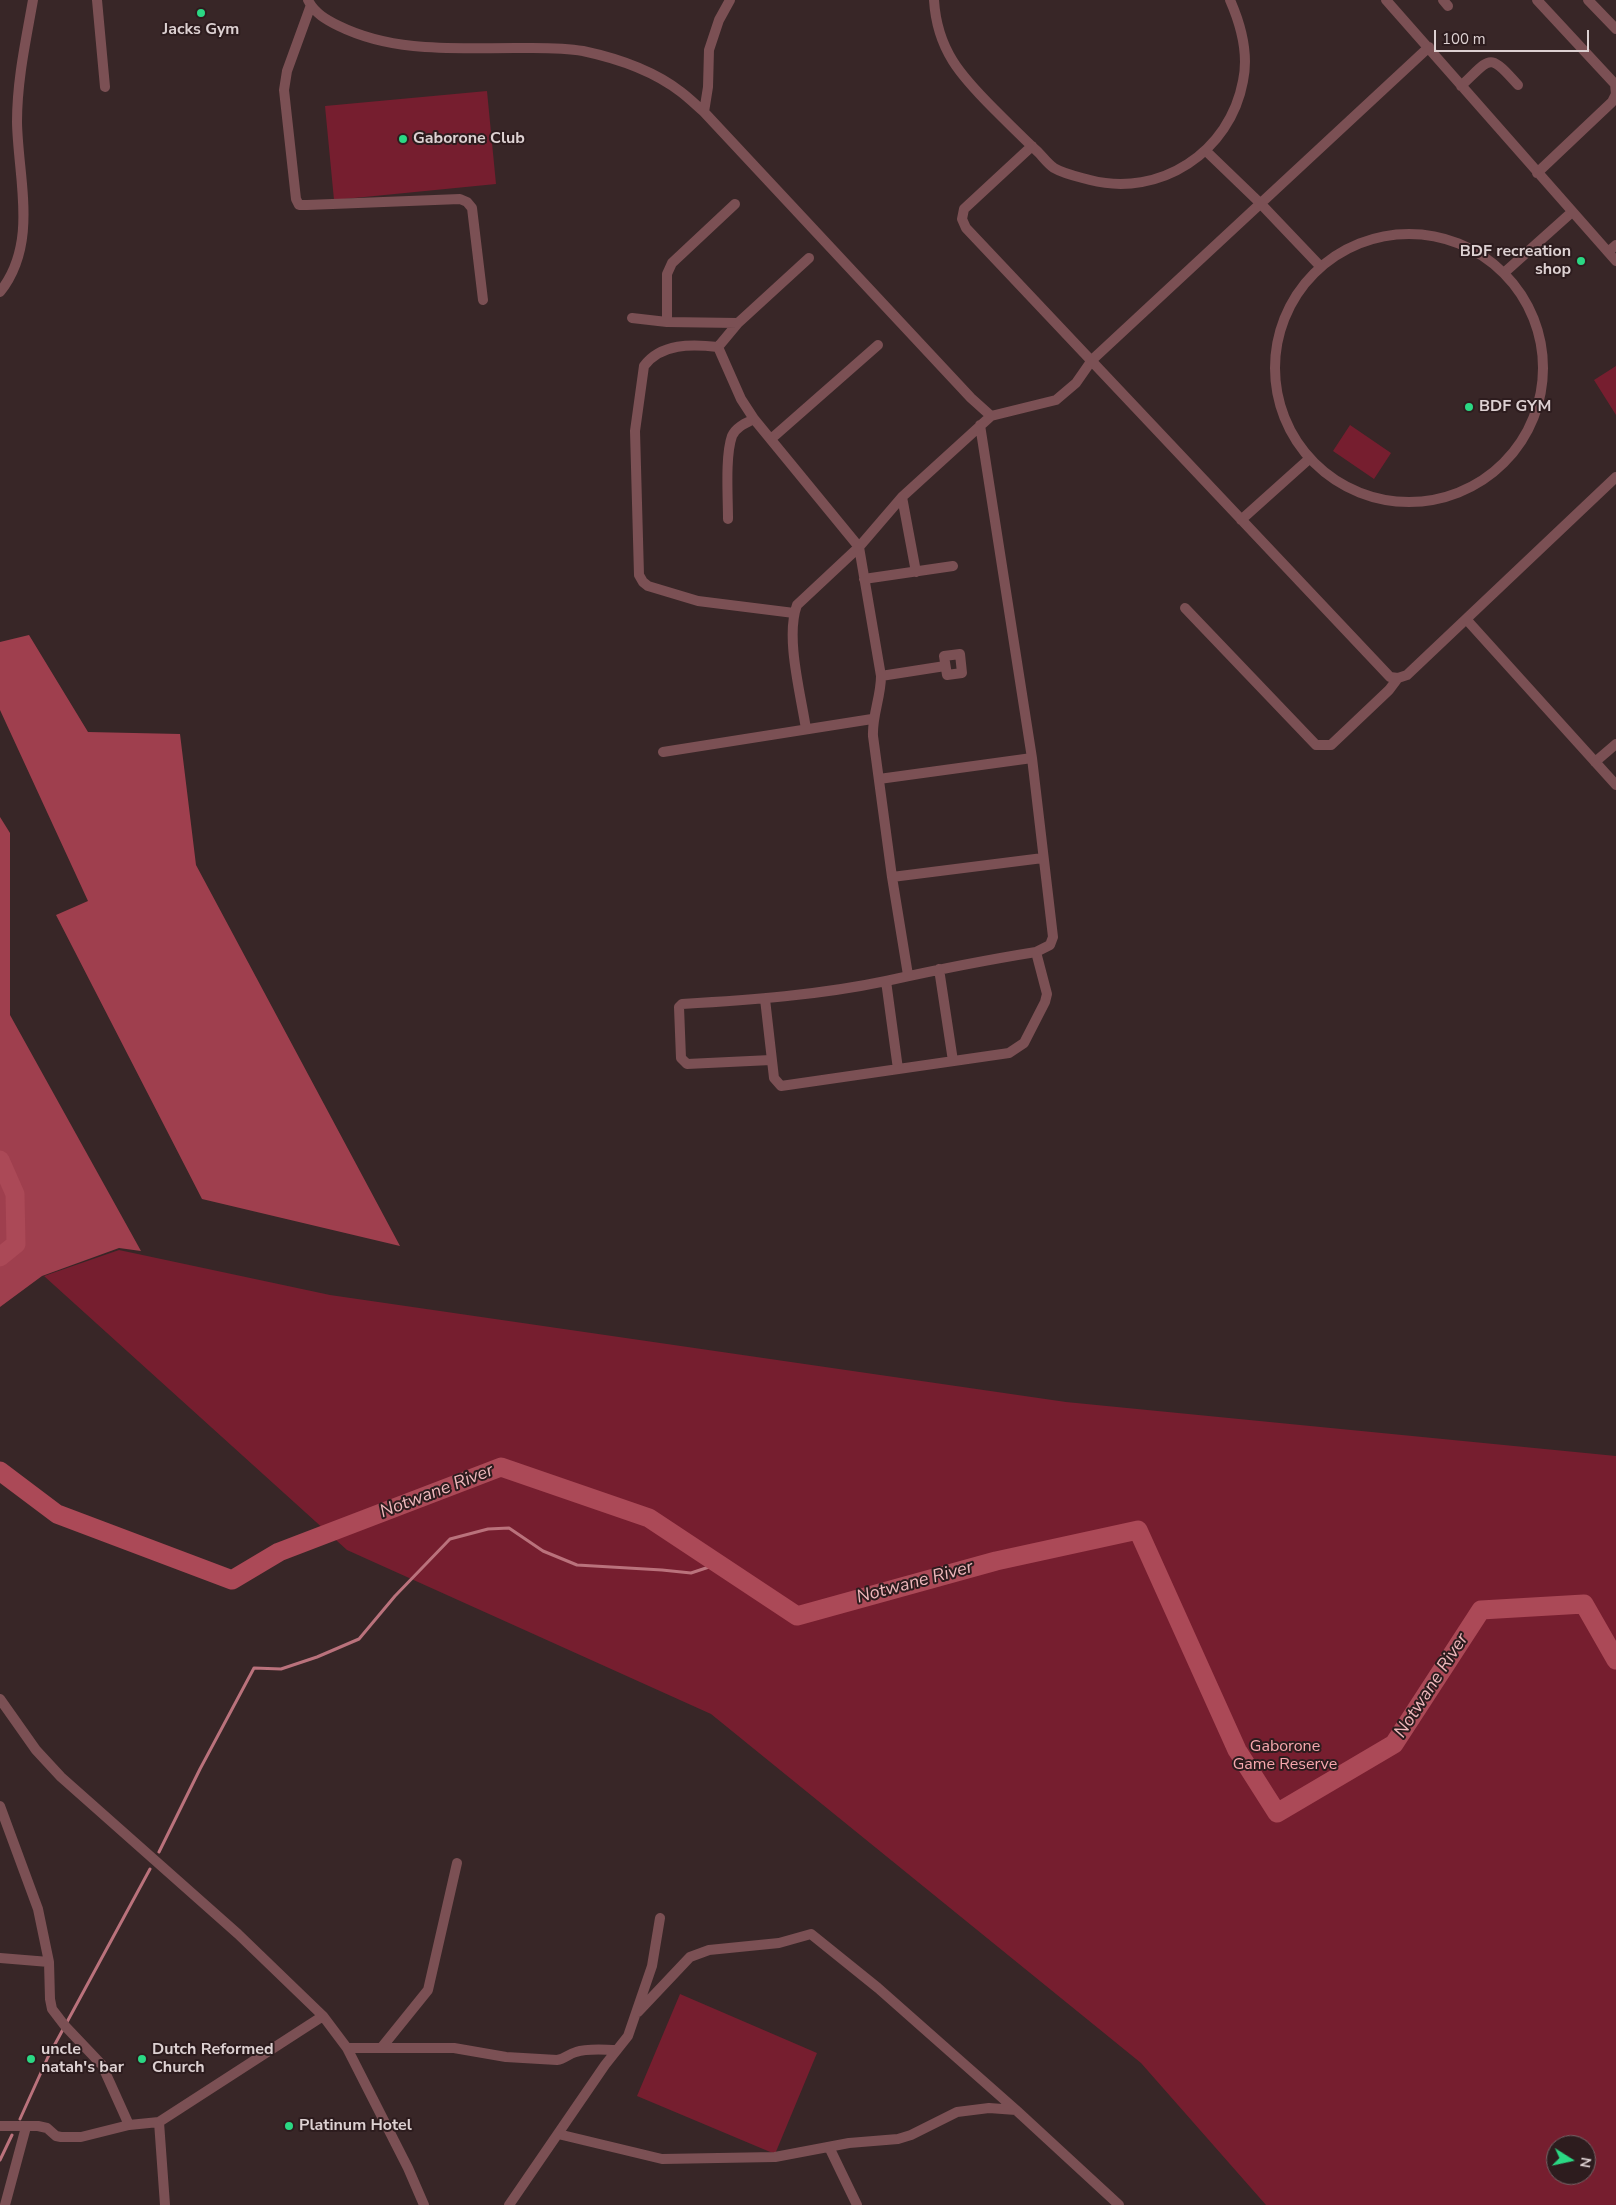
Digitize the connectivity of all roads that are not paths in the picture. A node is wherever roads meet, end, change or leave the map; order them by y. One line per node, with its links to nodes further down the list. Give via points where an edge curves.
1 (33, 0): 28 (street, via 18,86 24,239 18,262)
2 (97, 0): 14 (street)
3 (730, 0): 15 (street, via 709,50)
4 (934, 0): 16 (street, via 937,26 957,70)
5 (1230, 0): 17 (street, via 1242,32 1244,80 1227,126)
6 (1386, 0): 11 (street)
7 (1537, 0): 18 (street, via 1616,89 1612,102)
8 (1588, 0): 10 (street)
9 (309, 3): 15 (street, via 322,16 346,30 410,47 546,48 582,51 620,61 681,91); 29 (street, via 284,90 299,205 460,199 467,202 472,208)
10 (1616, 29)
11 (1429, 47): 13 (street); 19 (street)
12 (1518, 85): 13 (street, via 1494,61 1487,62)
13 (1461, 86): 18 (street)
14 (105, 87)
15 (704, 112): 36 (street)
16 (1032, 146): 17 (street, via 1054,168 1102,183 1126,184 1150,181 1173,173); 35 (street, via 964,209 962,220 966,228)
17 (1206, 150): 19 (street)
18 (1537, 173): 21 (street)
19 (1260, 203): 26 (street); 35 (street)
20 (735, 204): 31 (street, via 669,268)
21 (1572, 212): 23 (street); 27 (street)
22 (1616, 245): 23 (street)
23 (1608, 252): 25 (street)
24 (809, 258): 32 (street)
25 (1616, 261)
26 (1320, 266): 27 (street, via 1344,249 1370,238 1418,233 1456,241 1482,254); 40 (street, via 1288,309 1278,334 1274,360 1275,387 1282,413 1293,437)
27 (1505, 272): 40 (street, via 1524,296 1536,324 1543,354 1542,385 1535,415 1521,442 1501,466 1477,484 1449,497 1404,502 1359,493 1332,479)
28 (0, 292)
29 (483, 300)
30 (632, 318): 31 (street)
31 (667, 322): 32 (street)
32 (738, 323): 34 (street)
33 (878, 345): 39 (street)
34 (718, 347): 37 (street, via 741,399); 50 (street, via 694,345 664,349 649,358 644,366 634,431 639,575 648,586 698,601)
35 (1092, 360): 36 (street, via 1076,383 1056,400); 44 (street)
36 (991, 416): 38 (street)
37 (754, 419): 39 (street); 43 (street, via 733,434 729,451)
38 (980, 425): 42 (street); 59 (street)
39 (771, 439): 45 (street)
40 (1309, 459): 44 (street)
41 (1616, 477): 51 (street)
42 (902, 497): 45 (street); 47 (street)
43 (728, 519)
44 (1241, 520): 54 (street, via 1387,674)
45 (858, 547): 48 (street); 50 (street, via 797,605)
46 (953, 566): 47 (street)
47 (916, 572): 48 (street)
48 (864, 580): 53 (street)
49 (1185, 608): 54 (street, via 1316,746 1331,745)
50 (794, 613): 56 (street, via 793,638)
51 (1466, 619): 54 (street, via 1407,675); 60 (street)
52 (945, 666): 53 (street)
53 (881, 676): 55 (street, via 881,692)
54 (1398, 678)
55 (872, 719): 56 (street); 61 (street)
56 (806, 729): 58 (street)
57 (1616, 744): 60 (street)
58 (663, 752)
59 (1032, 758): 61 (street); 63 (street)
60 (1595, 762): 62 (street)
61 (879, 779): 64 (street)
62 (1616, 785)
63 (1043, 858): 64 (street); 65 (street, via 1053,937 1050,945)
64 (892, 877): 67 (street)
65 (1036, 952): 66 (street); 71 (street, via 1046,994 1043,1009 1024,1043 1009,1053)
66 (940, 969): 67 (street); 71 (street)
67 (908, 975): 68 (street)
68 (886, 981): 69 (street); 72 (street)
69 (765, 999): 70 (street); 70 (street, via 681,1006 678,1012 682,1058 690,1065)
70 (771, 1060): 72 (street, via 774,1078 781,1086)
71 (953, 1061): 72 (street)
72 (898, 1069)
73 (2, 1708): 80 (street, via 60,1778 238,1934)
74 (0, 1806): 78 (street, via 38,1910)
75 (456, 1863): 81 (street, via 428,1990)
76 (660, 1918): 79 (street, via 652,1966)
77 (0, 1958): 78 (street)
78 (49, 1962): 86 (street, via 52,2009 102,2065)
79 (638, 2012): 83 (street, via 628,2036); 84 (street, via 690,1957 709,1950 779,1943 811,1934 878,1988)
80 (323, 2016): 82 (street); 85 (street)
81 (382, 2047): 82 (street); 83 (street, via 454,2048 506,2057 557,2060 584,2050)
82 (347, 2048): 93 (street)
83 (617, 2050): 89 (street)
84 (1016, 2110): 90 (street, via 964,2110 898,2139); 96 (street)
85 (159, 2122): 86 (street); 92 (street)
86 (129, 2125): 88 (street, via 61,2137 47,2128)
87 (0, 2126): 88 (street)
88 (26, 2127): 91 (street)
89 (558, 2134): 90 (street, via 662,2159 775,2158); 94 (street)
90 (830, 2147): 95 (street)
91 (5, 2205)
92 (165, 2205)
93 (424, 2205)
94 (509, 2205)
95 (857, 2205)
96 (1119, 2205)

